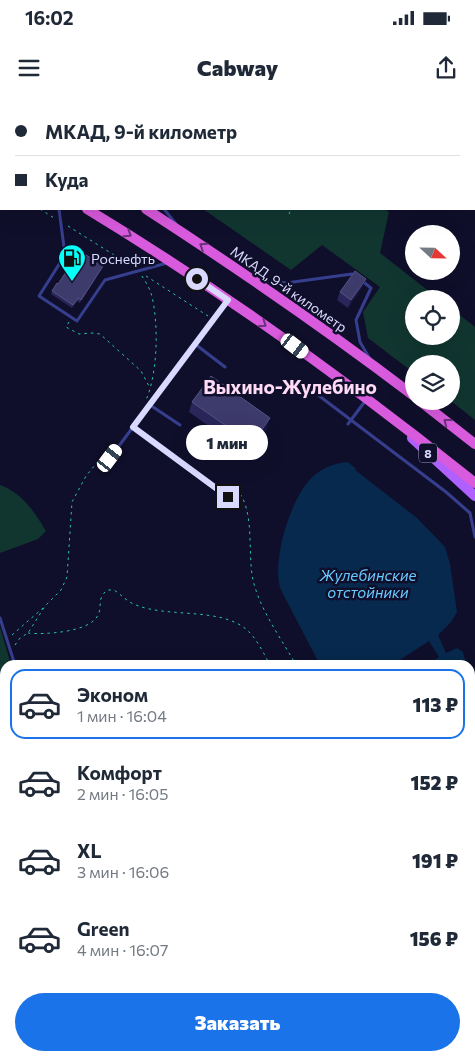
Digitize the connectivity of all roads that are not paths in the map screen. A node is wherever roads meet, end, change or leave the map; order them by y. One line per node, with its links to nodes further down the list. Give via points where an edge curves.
1 (59, 210): 6 (lane, via 65,255 39,296 77,321 105,280)
2 (89, 210): 6 (highway, one-way to 6)
3 (148, 210): 5 (highway, МКАД, 9-й километр)
4 (165, 210): 5 (lane)
5 (183, 233): 7 (highway, МКАД, 9-й километр, one-way to 5)
6 (170, 262): 8 (highway)
7 (252, 279): 10 (highway, МКАД, 9-й километр); 10 (lane, via 286,283 352,274 371,288 356,320 360,342)
8 (228, 300): 9 (lane); 14 (highway, one-way to 14)
9 (195, 344): 11 (lane); 15 (lane)
10 (374, 366): 12 (highway, МКАД, 9-й километр)
11 (225, 367)
12 (405, 389)
13 (318, 395): 18 (lane)
14 (367, 400): 17 (highway); 18 (lane)
15 (150, 405): 20 (lane); 21 (lane)
16 (432, 410): 22 (highway, one-way to 16)
17 (382, 411): 24 (highway); 25 (main road, 8)
18 (352, 420): 19 (lane); 27 (lane, via 470,513)
19 (348, 424)
20 (180, 425)
21 (133, 427): 23 (lane); 26 (lane)
22 (475, 444)
23 (110, 458)
24 (475, 483)
25 (475, 496)
26 (228, 497)
27 (475, 537)
28 (0, 618): 29 (lane)
29 (14, 660)

